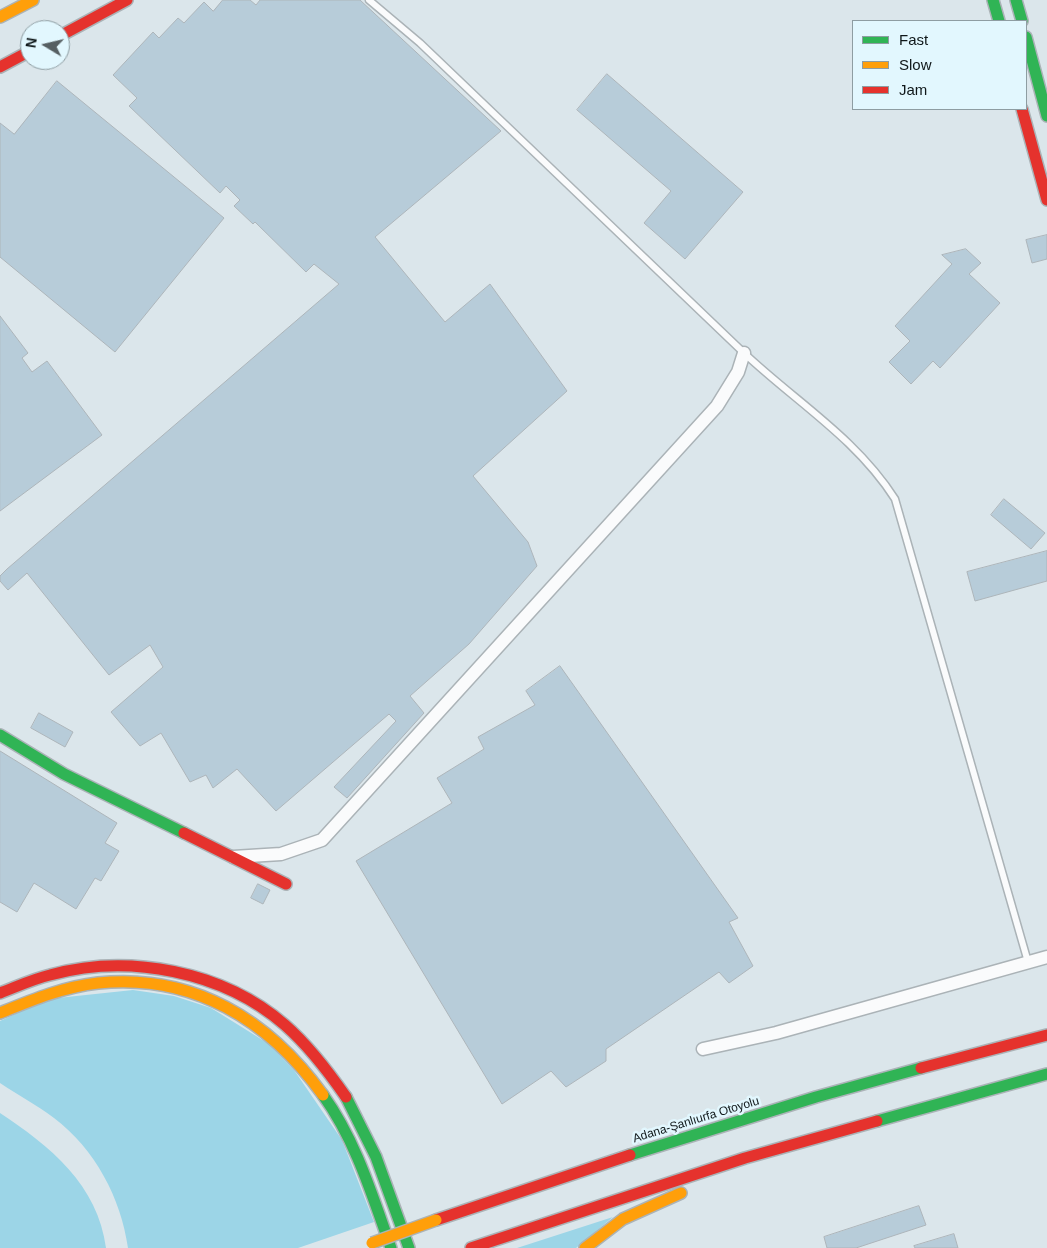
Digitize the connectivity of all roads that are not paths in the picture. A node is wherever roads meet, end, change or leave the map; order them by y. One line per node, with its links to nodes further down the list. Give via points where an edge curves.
1 (33, 0): 6 (main road)
2 (127, 0): 9 (main road)
3 (370, 0): 16 (lane, via 420,43)
4 (993, 0): 7 (main road)
5 (1016, 0): 8 (main road)
6 (0, 17)
7 (999, 20)
8 (1022, 20)
9 (70, 31)
10 (1027, 41): 14 (main road)
11 (20, 57): 12 (main road)
12 (0, 67)
13 (1022, 110): 15 (main road)
14 (1047, 116)
15 (1047, 200)
16 (744, 353): 18 (street, via 738,372 717,406 322,840 281,854); 21 (lane, via 851,446 878,473 895,499)
17 (0, 734): 18 (main road, via 64,774)
18 (233, 858): 19 (main road)
19 (286, 884)
20 (1047, 957): 21 (street)
21 (1028, 962): 25 (street, via 776,1034)
22 (0, 993): 32 (main road, via 21,983 70,969 138,964 216,981 254,1003 309,1047 350,1104 369,1142)
23 (0, 1013): 31 (main road, via 32,997 56,990 116,981 139,981 190,991 239,1013 295,1057 336,1113 356,1155)
24 (1047, 1035): 30 (main road, Adana-Şanlıurfa Otoyolu, bridge, via 750,1117 530,1187)
25 (703, 1049)
26 (1047, 1074): 27 (main road)
27 (881, 1122): 28 (main road); 33 (main road, via 745,1158)
28 (772, 1163)
29 (693, 1189): 34 (main road, via 623,1219)
30 (359, 1248)
31 (391, 1248)
32 (409, 1248)
33 (471, 1248)
34 (585, 1248)

